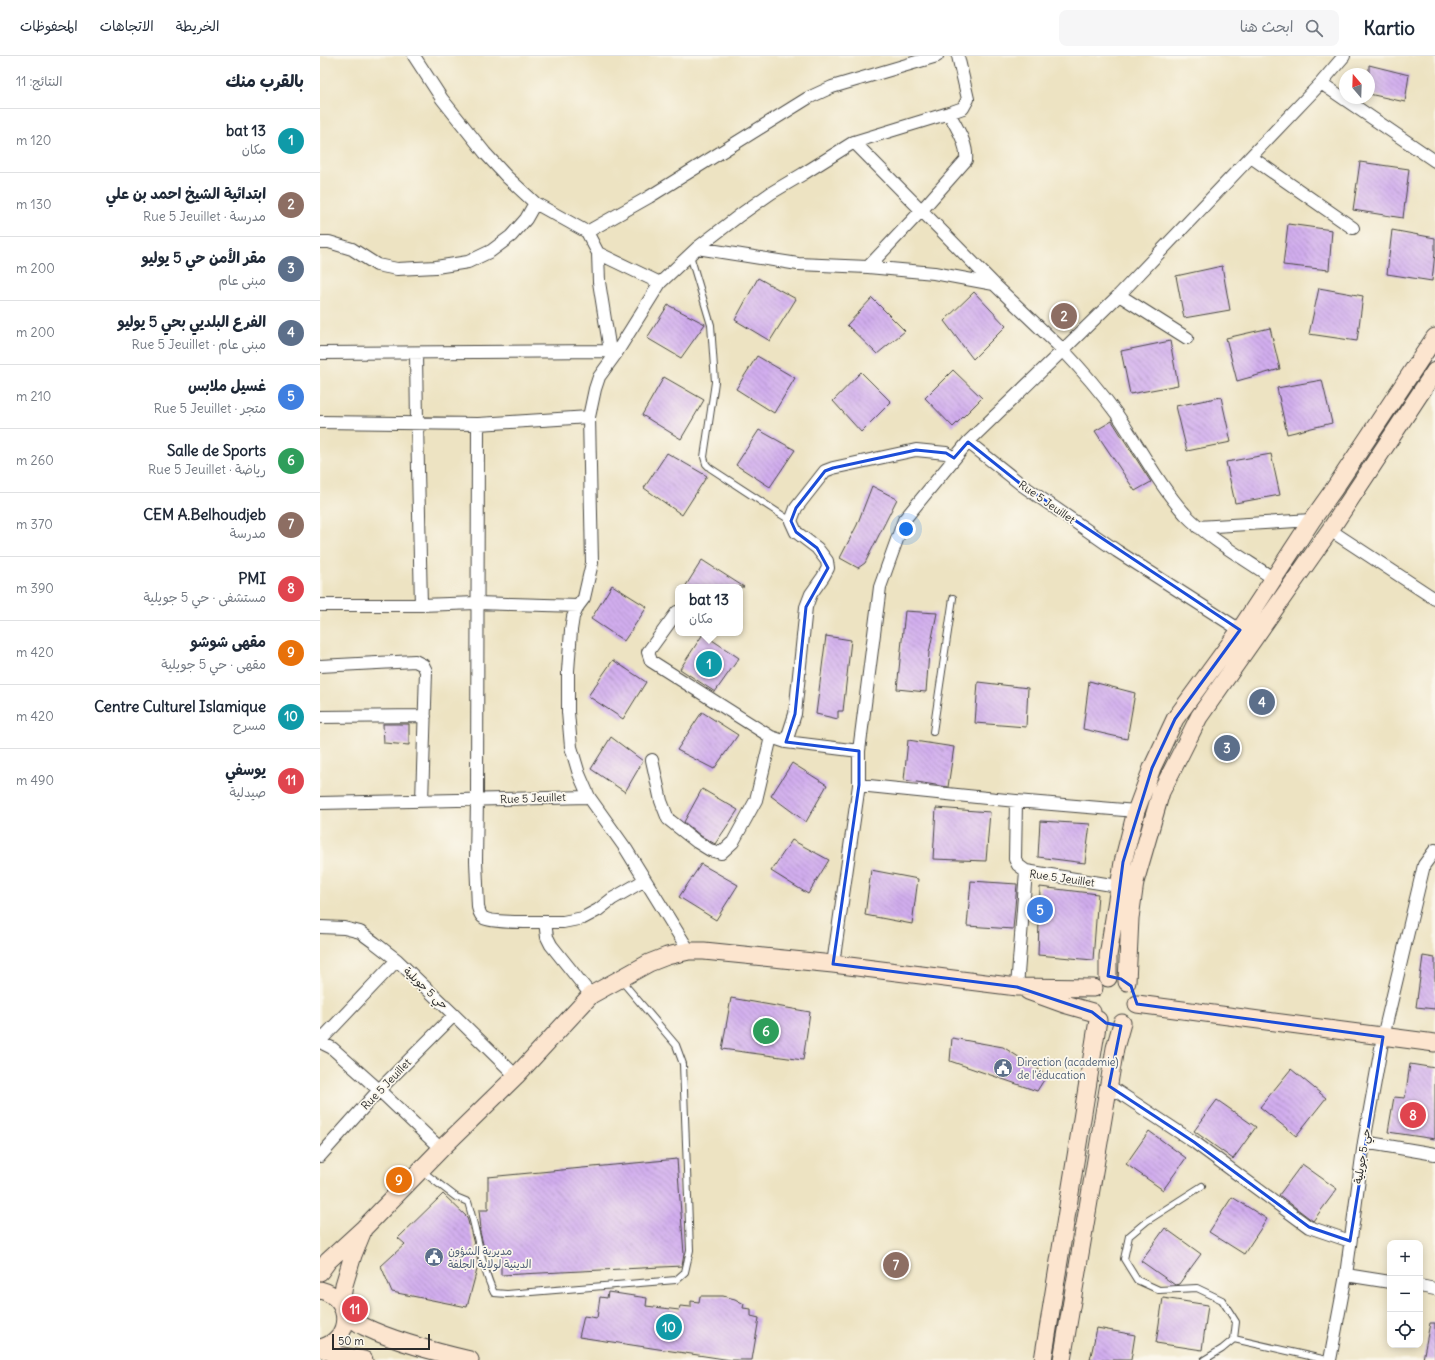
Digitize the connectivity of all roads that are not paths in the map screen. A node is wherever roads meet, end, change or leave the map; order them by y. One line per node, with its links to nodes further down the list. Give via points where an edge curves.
1 (414, 56): 10 (street, via 442,99 485,153)
2 (937, 56): 13 (street, via 832,87 808,98 649,197)
3 (958, 56): 6 (street, via 968,99 963,108)
4 (1344, 56): 5 (street)
5 (1321, 83): 8 (street); 9 (street)
6 (950, 113): 7 (street); 11 (street, via 965,146 966,160)
7 (854, 142): 11 (street); 15 (street, via 771,193)
8 (1251, 157): 12 (street); 20 (street)
9 (1435, 161)
10 (535, 203): 13 (street); 14 (street, via 526,219 511,236 491,251 468,262 397,269 377,265 352,249)
11 (921, 211): 17 (street); 19 (street)
12 (1353, 228)
13 (587, 232): 16 (street)
14 (320, 242)
15 (694, 252): 17 (street, via 798,264); 18 (street); 35 (lane, via 711,325 715,382 704,457 706,464)
16 (598, 253): 18 (street); 26 (street, via 599,282)
17 (868, 267): 19 (street, via 934,273)
18 (660, 283): 26 (street)
19 (994, 284): 23 (street)
20 (1119, 295): 22 (street); 23 (street)
21 (1435, 337): 34 (main road)
22 (1187, 338)
23 (1063, 350): 32 (street); 36 (street, via 1107,401 1166,490)
24 (320, 353): 25 (street)
25 (416, 353): 26 (street); 30 (street)
26 (613, 353): 28 (street, via 599,377)
27 (1435, 371): 37 (main road)
28 (589, 417): 31 (street); 44 (street, via 592,562 584,598)
29 (320, 422): 30 (street)
30 (417, 423): 31 (street); 43 (street)
31 (478, 424): 41 (street)
32 (968, 442): 33 (street); 46 (street, Rue 5 Jeuillet, via 1022,485 1117,551)
33 (954, 458): 35 (street, via 946,453 916,450 825,471 796,508); 53 (street, via 904,520 880,587)
34 (1312, 520): 36 (street); 38 (main road)
35 (791, 521): 52 (street, via 796,532 817,548 827,561 828,568 811,594 806,607 795,714)
36 (1198, 527): 38 (street)
37 (1330, 530): 40 (street); 72 (main road, via 1199,717 1162,792 1135,882 1130,918)
38 (1274, 578): 46 (main road)
39 (953, 598): 50 (lane)
40 (1435, 599)
41 (477, 603): 43 (street); 44 (street); 58 (street)
42 (320, 605): 43 (street)
43 (421, 605)
44 (578, 606): 56 (street, via 571,630 568,712 571,747)
45 (675, 615): 51 (street, via 648,652 651,661)
46 (1240, 630): 61 (main road, via 1174,719)
47 (320, 666): 48 (street, via 415,661 420,663 426,671)
48 (425, 716): 49 (street); 59 (street)
49 (320, 718)
50 (933, 732)
51 (771, 737): 52 (street); 54 (street, via 756,800 733,842 721,852 710,850 697,842 668,819 661,801)
52 (786, 742): 53 (street)
53 (859, 752): 55 (street)
54 (652, 760)
55 (859, 784): 60 (street); 70 (street)
56 (589, 797): 58 (street, Rue 5 Jeuillet); 64 (street)
57 (320, 799): 59 (street, Rue 5 Jeuillet)
58 (477, 800): 59 (street, Rue 5 Jeuillet); 66 (street, via 476,861 480,914 490,920)
59 (422, 801)
60 (1016, 801): 61 (street); 63 (street, via 1015,859)
61 (1136, 811): 65 (main road)
62 (1435, 850): 80 (street, حي 5 جويلية, via 1424,865)
63 (1026, 871): 65 (street, Rue 5 Jeuillet); 74 (street, Rue 5 Jeuillet)
64 (645, 880): 66 (street, via 583,918); 68 (street)
65 (1118, 886): 73 (main road, via 1108,956)
66 (545, 922): 75 (street, via 550,945)
67 (320, 927): 69 (street, حي 5 جويلية, via 360,932)
68 (689, 951): 70 (main road); 71 (main road, via 667,956)
69 (397, 960): 77 (street, حي 5 جويلية); 81 (street)
70 (833, 964): 74 (main road)
71 (620, 979): 75 (main road); 90 (lane, via 676,1045 683,1064 690,1250 685,1272 676,1280 494,1293 468,1202 456,1197)
72 (1127, 982): 73 (main road, via 1121,979); 76 (main road, via 1135,991)
73 (1101, 983): 74 (main road); 78 (main road, via 1090,999)
74 (1016, 987): 78 (main road)
75 (592, 995): 83 (main road)
76 (1137, 1004): 79 (main road, via 1132,1016); 80 (main road)
77 (454, 1015): 83 (street, حي 5 جويلية); 85 (street, Rue 5 Jeuillet)
78 (1095, 1016): 79 (main road, via 1106,1023); 105 (main road)
79 (1122, 1023): 84 (main road)
80 (1383, 1037): 82 (main road); 86 (street, حي 5 جويلية)
81 (320, 1042): 85 (street, via 332,1048)
82 (1435, 1043)
83 (516, 1076): 87 (main road)
84 (1109, 1086): 93 (street, via 1194,1142 1309,1227); 106 (main road)
85 (379, 1090): 87 (street); 89 (street, Rue 5 Jeuillet)
86 (1364, 1142): 88 (street); 93 (street, حي 5 جويلية)
87 (441, 1149): 90 (main road)
88 (1435, 1154)
89 (320, 1156)
90 (420, 1170): 92 (main road)
91 (1202, 1186): 101 (lane, via 1147,1221 1129,1236 1124,1259 1137,1280 1159,1290 1197,1288 1222,1300 1236,1322)
92 (364, 1228): 94 (main road, via 328,1261); 100 (main road, via 350,1262 344,1285)
93 (1350, 1241): 95 (street, حي 5 جويلية)
94 (320, 1272)
95 (1346, 1275): 96 (street); 109 (street, حي 5 جويلية)
96 (1387, 1282)
97 (1423, 1287): 98 (street)
98 (1435, 1289)
99 (320, 1290): 100 (main road, via 335,1297)
100 (343, 1308): 102 (main road, via 345,1322 342,1331 337,1339); 104 (main road, via 364,1326 395,1339)
101 (1234, 1339): 107 (lane); 108 (lane)
102 (321, 1348): 103 (main road, via 339,1356)
103 (364, 1360)
104 (470, 1360)
105 (1043, 1360)
106 (1062, 1360)
107 (1204, 1360)
108 (1327, 1360)
109 (1330, 1360)

